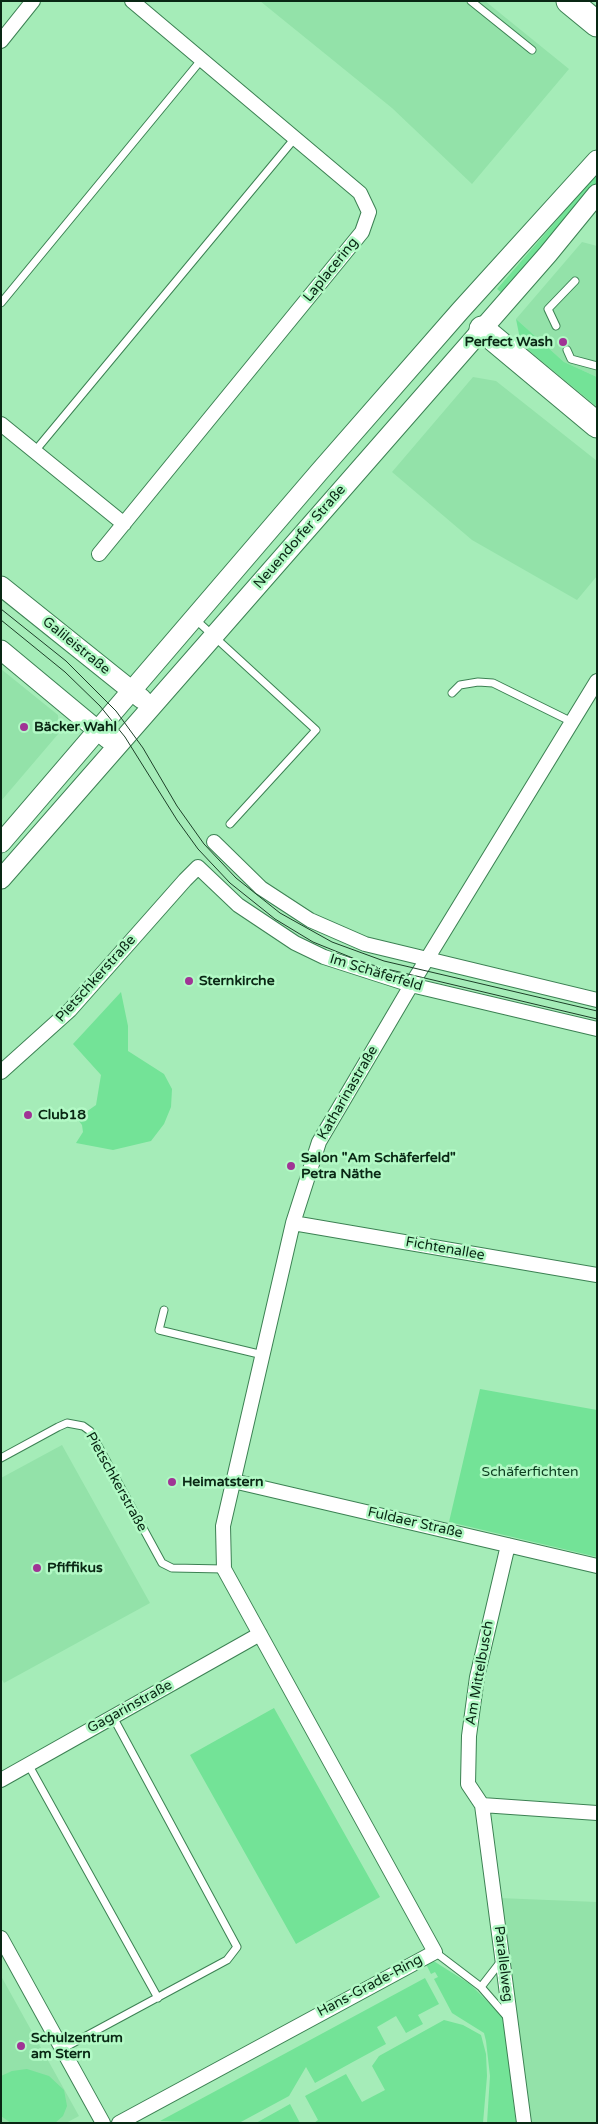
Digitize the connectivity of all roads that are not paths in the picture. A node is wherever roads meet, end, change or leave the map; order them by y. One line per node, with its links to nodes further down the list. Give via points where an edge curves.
1 (33, 1): 6 (street)
2 (132, 1): 8 (street, Laplacering)
3 (472, 1): 7 (lane)
4 (569, 1): 5 (highway)
5 (597, 24)
6 (1, 41)
7 (532, 50)
8 (202, 59): 9 (street, Laplacering); 13 (lane)
9 (295, 138): 23 (lane); 24 (street, Laplacering, via 360,193 369,212 362,232)
10 (597, 160): 14 (street, Neuendorfer Straße)
11 (597, 194): 16 (street, Neuendorfer Straße)
12 (575, 281): 15 (lane, via 548,309)
13 (1, 303)
14 (460, 310): 16 (street); 19 (street, Neuendorfer Straße)
15 (556, 326)
16 (482, 329): 21 (highway); 22 (street, Neuendorfer Straße)
17 (567, 350): 18 (lane, via 571,359)
18 (597, 366)
19 (374, 409): 22 (street); 27 (street, Neuendorfer Straße)
20 (1, 424): 23 (street)
21 (597, 425)
22 (396, 427): 28 (street, Neuendorfer Straße)
23 (35, 451): 24 (street)
24 (124, 524): 25 (street, Laplacering)
25 (99, 554)
26 (1, 586): 31 (street, Galileistraße)
27 (195, 619): 28 (lane); 31 (street, Neuendorfer Straße)
28 (214, 636): 33 (street, Neuendorfer Straße); 37 (lane, via 316,730)
29 (1, 650): 35 (street)
30 (597, 681): 34 (street, Katharinastraße)
31 (133, 692): 33 (street, Galileistraße); 35 (street, Neuendorfer Straße)
32 (452, 693): 34 (lane, via 460,685 493,684)
33 (151, 706): 36 (street, Neuendorfer Straße)
34 (572, 722): 42 (street, Katharinastraße)
35 (99, 732): 36 (street); 39 (street, Neuendorfer Straße)
36 (117, 747): 40 (street, Neuendorfer Straße)
37 (230, 824)
38 (214, 842): 42 (street, Im Schäferfeld, via 262,888 310,920 365,944)
39 (1, 844)
40 (1, 879)
41 (185, 880): 43 (street, Im Schäferfeld, via 198,868 238,905 294,943 352,968); 46 (street, Pietschkerstraße, via 70,1010)
42 (427, 960): 43 (street, Katharinastraße); 44 (street, Im Schäferfeld)
43 (411, 985): 45 (street, Im Schäferfeld); 47 (street, Katharinastraße, via 319,1142)
44 (597, 1000)
45 (597, 1029)
46 (1, 1072)
47 (293, 1222): 48 (street, Fichtenallee); 50 (street, Katharinastraße)
48 (597, 1275)
49 (164, 1310): 50 (lane, via 159,1330)
50 (263, 1355): 52 (street, Katharinastraße)
51 (1, 1458): 55 (lane, Pietschkerstraße, via 58,1426 67,1423 83,1426 90,1431 162,1563 172,1568)
52 (233, 1481): 53 (street, Fuldaer Straße); 55 (street, Katharinastraße, via 223,1526)
53 (508, 1545): 54 (street, Fuldaer Straße); 60 (street, Am Mittelbusch, via 476,1678 469,1736 468,1784)
54 (597, 1566)
55 (224, 1569): 56 (street, Katharinastraße)
56 (260, 1634): 57 (street, Gagarinstraße); 63 (street, Hans-Grade-Ring)
57 (112, 1717): 58 (street, Gagarinstraße); 66 (lane, via 237,1947 227,1960)
58 (28, 1764): 59 (street, Gagarinstraße); 66 (lane)
59 (1, 1780)
60 (482, 1805): 61 (street); 64 (street, Parallelweg)
61 (597, 1813)
62 (1, 1938): 68 (street)
63 (434, 1952): 65 (lane); 70 (street, Hans-Grade-Ring)
64 (502, 1960): 65 (lane); 67 (street, Parallelweg)
65 (481, 1987): 67 (lane)
66 (158, 1998): 68 (lane)
67 (510, 2021): 71 (street, Parallelweg)
68 (62, 2049): 69 (street)
69 (103, 2123)
70 (119, 2123)
71 (524, 2123)

